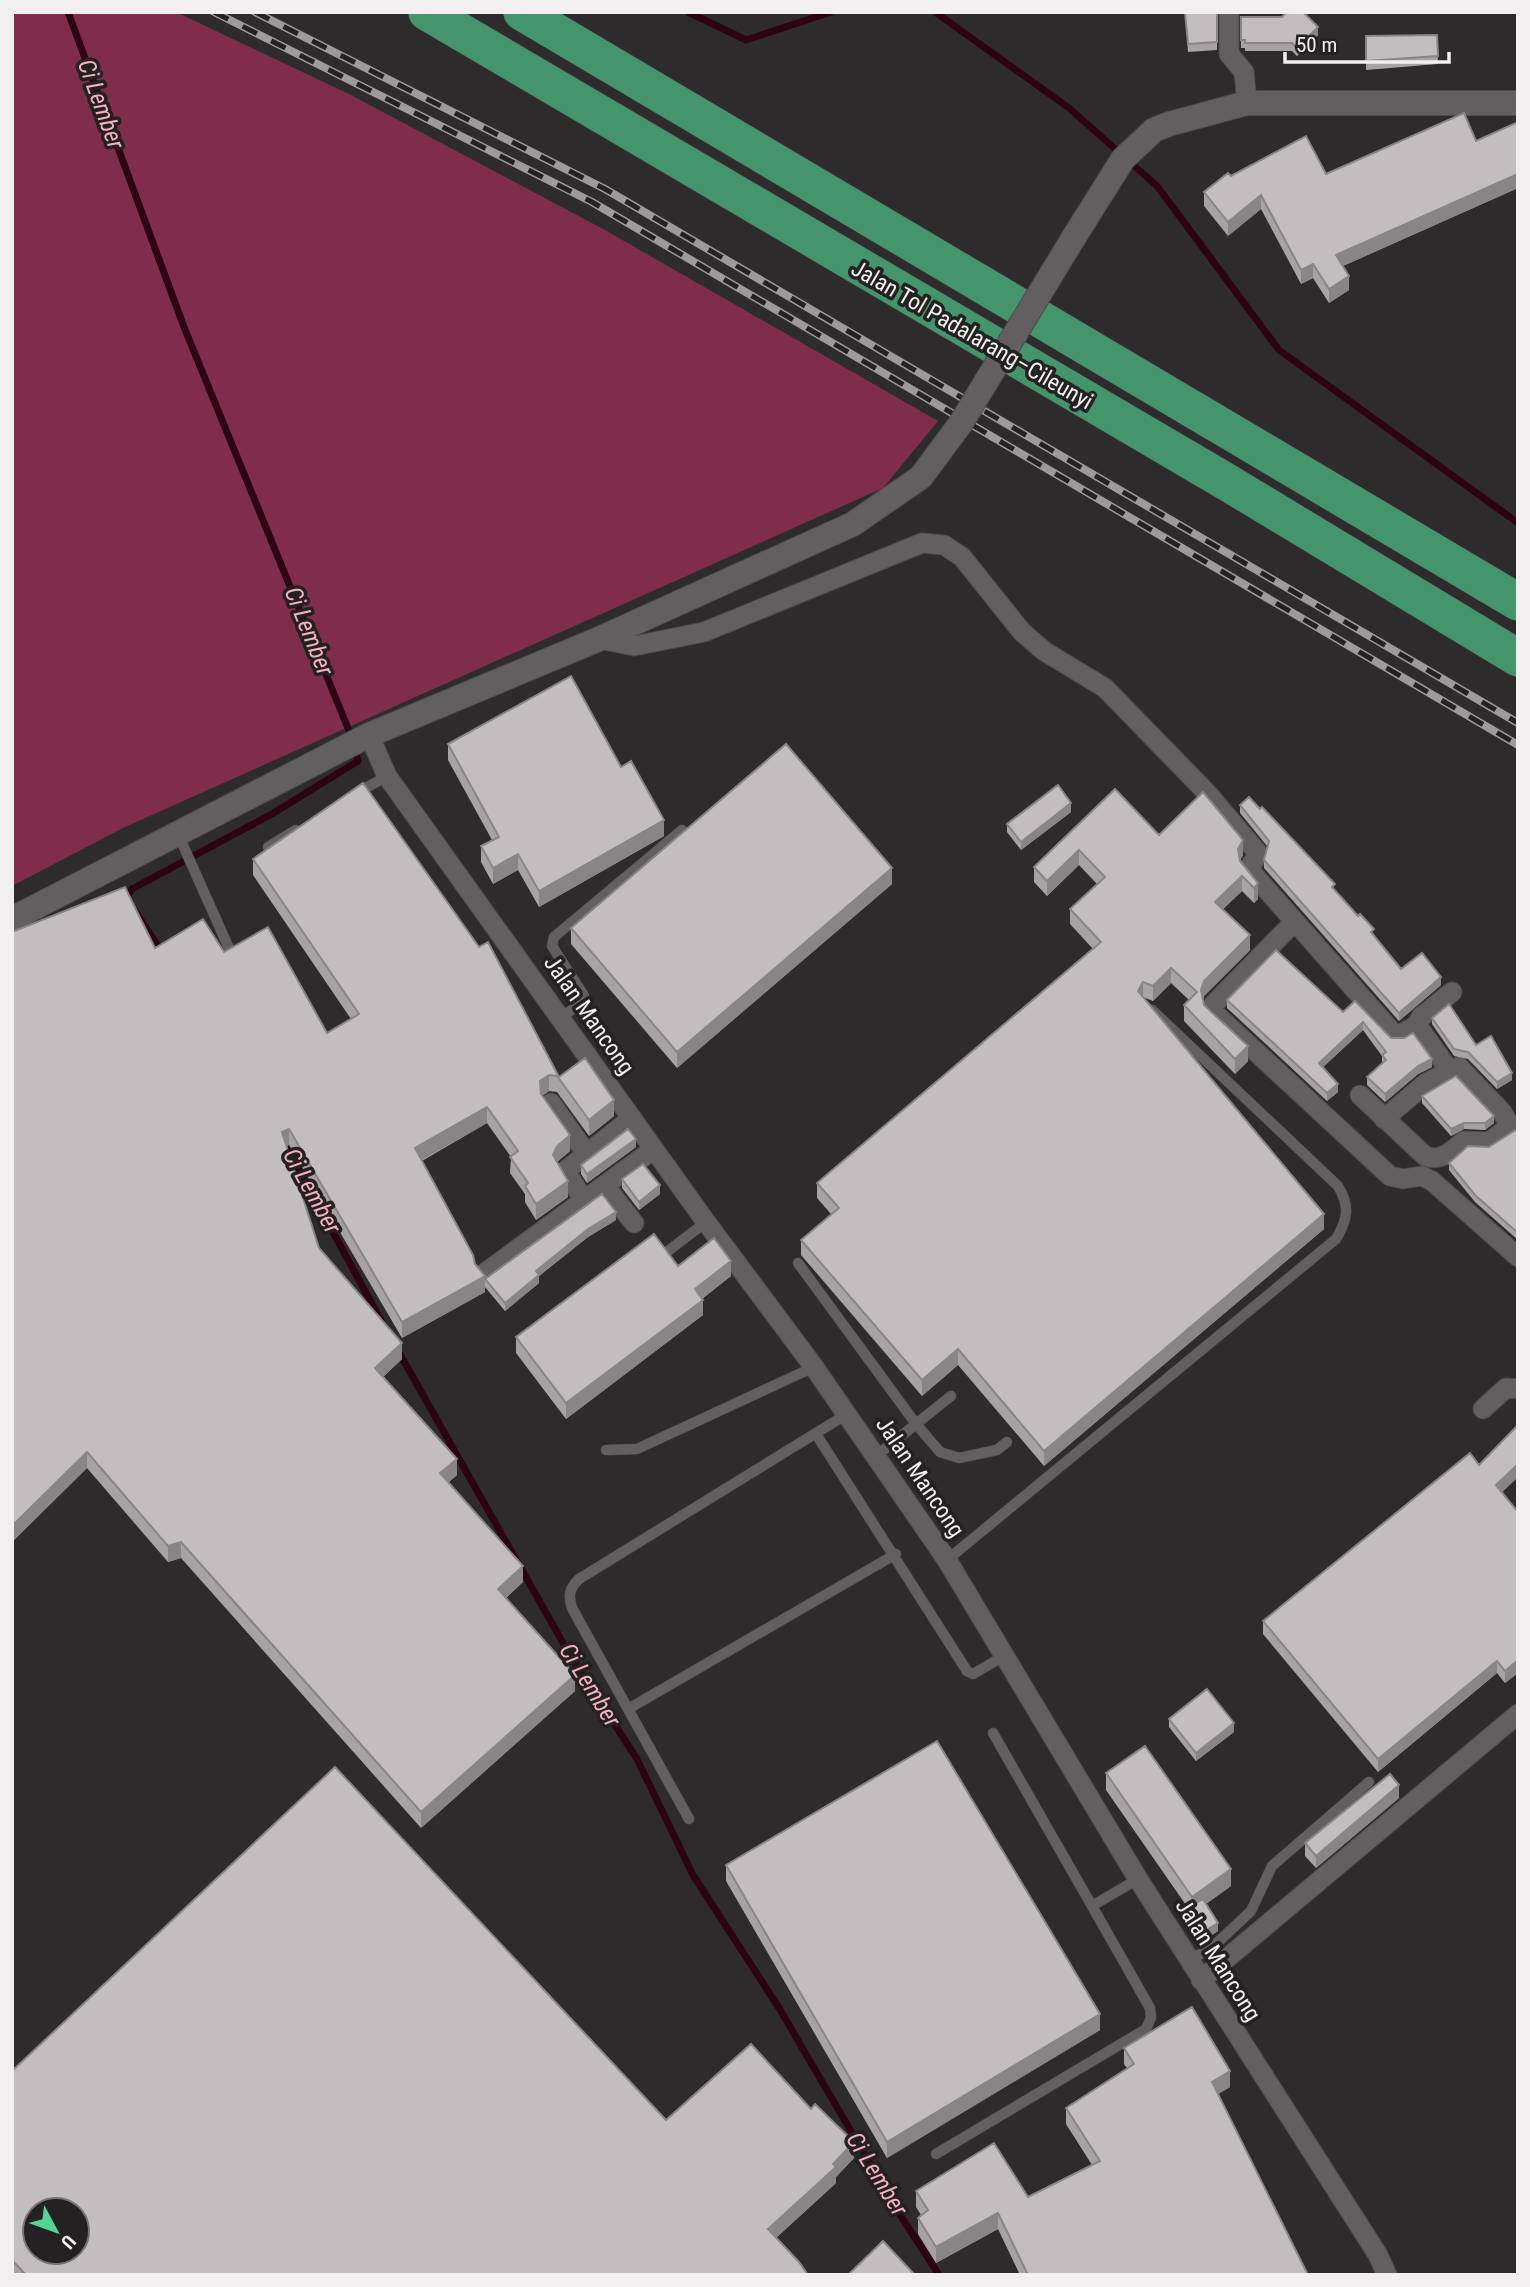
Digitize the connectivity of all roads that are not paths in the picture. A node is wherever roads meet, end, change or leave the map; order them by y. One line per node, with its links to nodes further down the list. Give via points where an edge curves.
1 (427, 12): 8 (highway, Jalan Tol Padalarang–Cileunyi)
2 (522, 12): 6 (highway, Jalan Tol Padalarang–Cileunyi)
3 (1229, 12): 4 (street, via 1230,54 1244,72)
4 (1247, 103): 5 (street); 7 (street, bridge, via 1154,130 1123,159 961,423 921,477 853,524)
5 (1518, 103)
6 (1518, 602)
7 (599, 639): 9 (street); 17 (street, via 634,646 704,632 922,543 944,545 962,558 1022,632 1044,652 1105,688 1209,794 1256,852 1252,873)
8 (1518, 658)
9 (362, 743): 10 (street, Jalan Mancong); 14 (street)
10 (385, 773): 11 (lane); 21 (street, Jalan Mancong)
11 (349, 798)
12 (303, 826): 15 (lane)
13 (682, 830): 21 (lane, via 554,937 552,946 584,996)
14 (181, 840): 16 (street); 18 (lane)
15 (268, 847)
16 (12, 919)
17 (1294, 922): 22 (street, via 1394,1034); 36 (street, via 1213,1005 1213,1012 1390,1176 1423,1175)
18 (232, 955)
19 (1452, 992): 22 (street)
20 (1145, 1004): 50 (lane, via 1338,1186 1348,1210 1344,1225 1305,1265)
21 (561, 1017): 26 (street, Jalan Mancong)
22 (1417, 1025): 23 (street)
23 (1449, 1070): 27 (street); 28 (street, via 1459,1067)
24 (1360, 1095): 27 (street)
25 (551, 1103): 30 (street)
26 (632, 1118): 29 (street, Jalan Mancong); 30 (street)
27 (1384, 1119): 28 (street, via 1434,1160 1464,1141 1489,1142)
28 (1514, 1126)
29 (654, 1149): 31 (street); 33 (street, Jalan Mancong)
30 (586, 1153): 32 (street, via 564,1173)
31 (605, 1186): 32 (street); 34 (street)
32 (585, 1202): 38 (street)
33 (706, 1222): 35 (lane); 39 (street, Jalan Mancong)
34 (634, 1223)
35 (668, 1251)
36 (1518, 1257)
37 (798, 1263): 44 (lane)
38 (485, 1273)
39 (814, 1367): 43 (street, Jalan Mancong); 47 (lane, via 637,1449)
40 (1518, 1389): 42 (street, via 1506,1388)
41 (951, 1396): 44 (lane)
42 (1483, 1409)
43 (847, 1414): 45 (lane); 48 (street, Jalan Mancong)
44 (916, 1424): 46 (lane, via 940,1452 959,1458 997,1450); 48 (lane)
45 (816, 1434): 49 (lane); 52 (lane, via 571,1587 572,1608)
46 (1007, 1442)
47 (606, 1450)
48 (876, 1456): 50 (street, Jalan Mancong)
49 (895, 1554): 51 (lane, via 967,1671 973,1674); 52 (lane)
50 (947, 1560): 51 (street, Jalan Mancong)
51 (1004, 1656): 57 (street, Jalan Mancong)
52 (628, 1709): 56 (lane)
53 (1518, 1714): 60 (street)
54 (993, 1733): 58 (lane)
55 (1369, 1782): 59 (lane, via 1272,1866 1251,1911)
56 (689, 1819)
57 (1138, 1879): 58 (lane); 59 (street, Jalan Mancong)
58 (1092, 1906): 61 (lane, via 1150,2008 1146,2029)
59 (1189, 1961): 60 (street, Jalan Mancong)
60 (1201, 1980): 62 (street, Jalan Mancong)
61 (936, 2154)
62 (1387, 2275)

